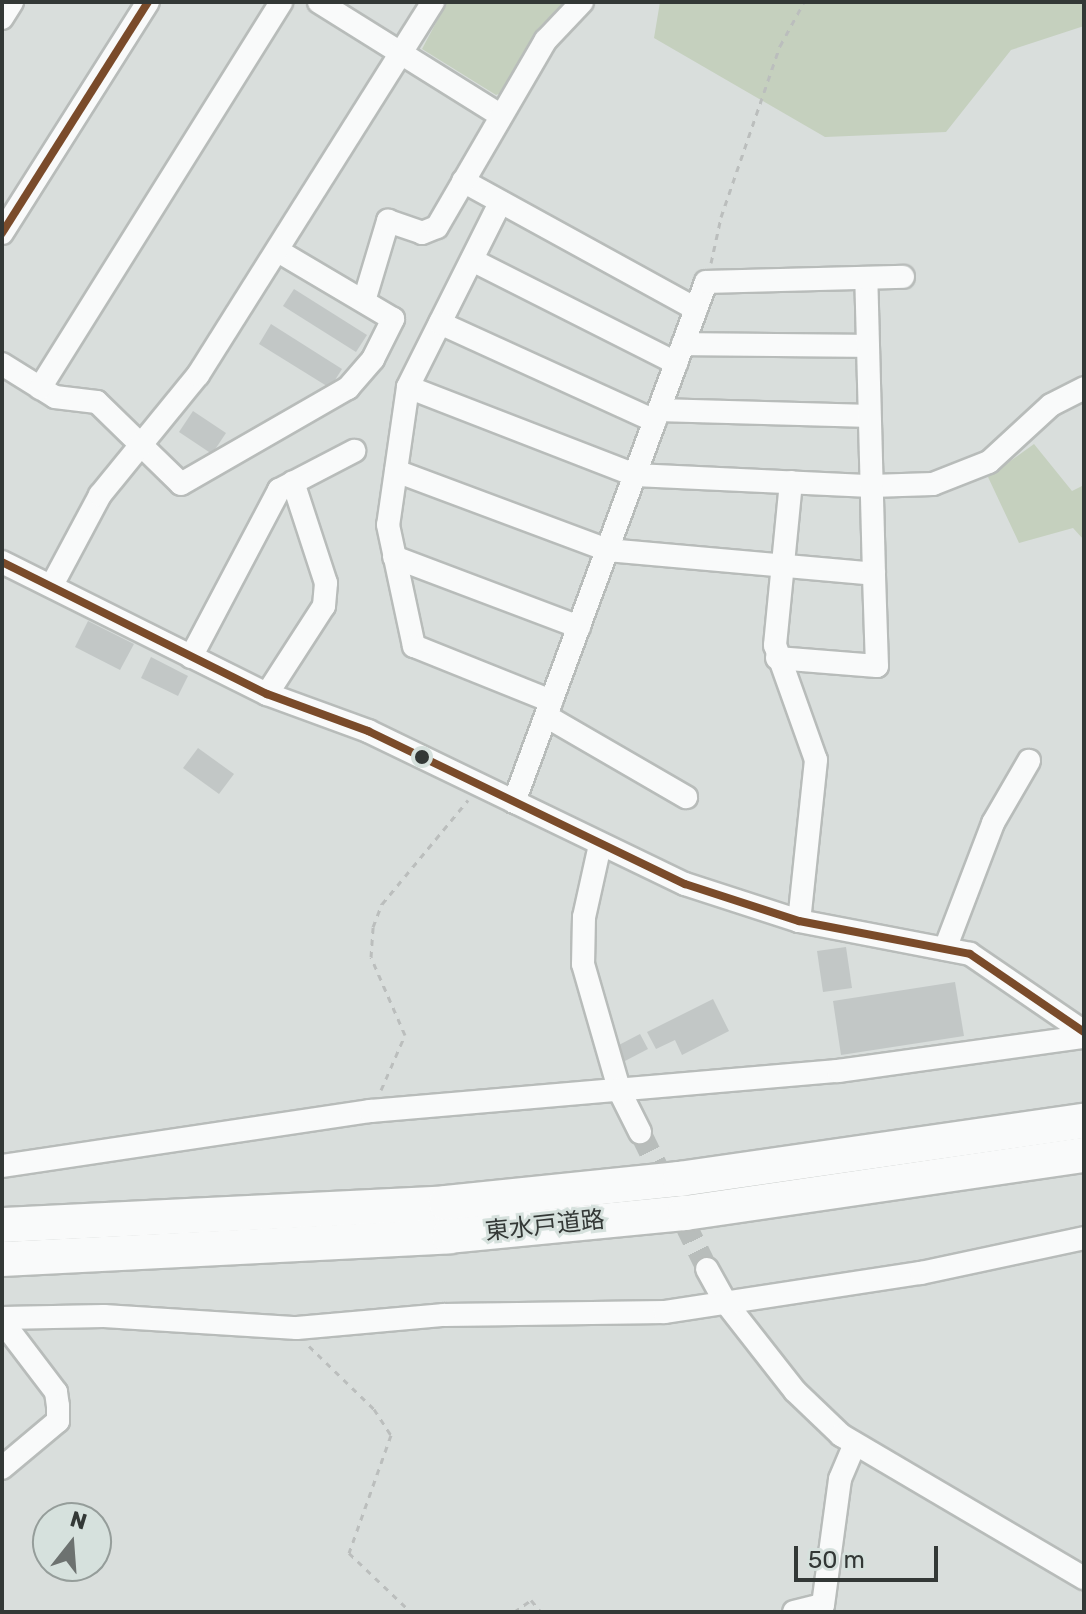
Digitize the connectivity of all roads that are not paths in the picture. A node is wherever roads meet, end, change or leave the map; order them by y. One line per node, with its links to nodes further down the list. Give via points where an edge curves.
1 (12, 2): 7 (street)
2 (148, 2): 12 (street)
3 (281, 2): 24 (street)
4 (319, 2): 8 (street)
5 (433, 2): 8 (street)
6 (582, 2): 9 (street, via 546,40)
7 (2, 18)
8 (401, 54): 9 (street); 13 (street)
9 (500, 115): 10 (street)
10 (463, 181): 11 (street); 17 (street, via 437,227 422,233 388,221)
11 (500, 203): 14 (street); 18 (street)
12 (2, 233)
13 (278, 251): 17 (street); 28 (street, via 198,375)
14 (472, 260): 19 (street); 21 (street)
15 (903, 277): 16 (street)
16 (866, 278): 18 (street, via 706,282); 20 (street)
17 (364, 301): 28 (street, via 393,319 373,359 348,388 317,409 181,484)
18 (696, 309): 21 (street)
19 (440, 323): 23 (street); 26 (street)
20 (867, 346): 21 (street); 27 (street)
21 (680, 354): 26 (street)
22 (2, 364): 24 (street)
23 (408, 387): 30 (street); 31 (street)
24 (40, 388): 28 (street, via 55,397 97,402)
25 (1084, 388): 34 (street, via 1051,405 989,462 933,484)
26 (657, 415): 27 (street); 31 (street)
27 (869, 416): 34 (street)
28 (140, 445): 40 (street, via 100,495)
29 (354, 451): 32 (street)
30 (396, 471): 35 (street); 36 (street, via 388,525)
31 (635, 475): 33 (street); 35 (street)
32 (293, 482): 42 (street, via 279,490); 44 (street, via 326,583 324,606)
33 (791, 482): 34 (street); 38 (street)
34 (871, 486): 39 (street)
35 (607, 550): 38 (street); 41 (street)
36 (394, 557): 41 (street); 45 (street, via 414,646)
37 (2, 562): 40 (street)
38 (783, 566): 39 (street); 43 (street)
39 (874, 574): 43 (street, via 877,666)
40 (52, 585): 42 (street)
41 (579, 627): 45 (street)
42 (191, 657): 44 (street)
43 (777, 658): 50 (street, via 816,760)
44 (267, 694): 48 (street, via 368,731)
45 (548, 708): 47 (street); 48 (street)
46 (1029, 761): 51 (street, via 993,823)
47 (686, 797)
48 (514, 802): 49 (street)
49 (600, 845): 50 (street, via 685,884); 53 (street, via 584,917 583,964)
50 (799, 921): 51 (street)
51 (945, 949): 52 (street, via 990,964)
52 (1084, 1034): 53 (street, via 838,1071)
53 (620, 1092): 55 (street); 57 (street, via 370,1111)
54 (1084, 1121): 58 (highway, 東水戸道路, via 695,1177 446,1203)
55 (640, 1132)
56 (1084, 1155): 60 (highway, 東水戸道路, via 868,1189 481,1233)
57 (2, 1166)
58 (2, 1225)
59 (1084, 1238): 62 (street, via 921,1273)
60 (2, 1259)
61 (707, 1269): 62 (street)
62 (726, 1303): 63 (street, via 665,1312 444,1315 297,1328 104,1316); 64 (street, via 795,1391)
63 (2, 1320): 65 (street, via 56,1392 58,1406 58,1421)
64 (855, 1444): 66 (street); 67 (street, via 840,1479 823,1605)
65 (2, 1468)
66 (1084, 1578)
67 (794, 1612)

